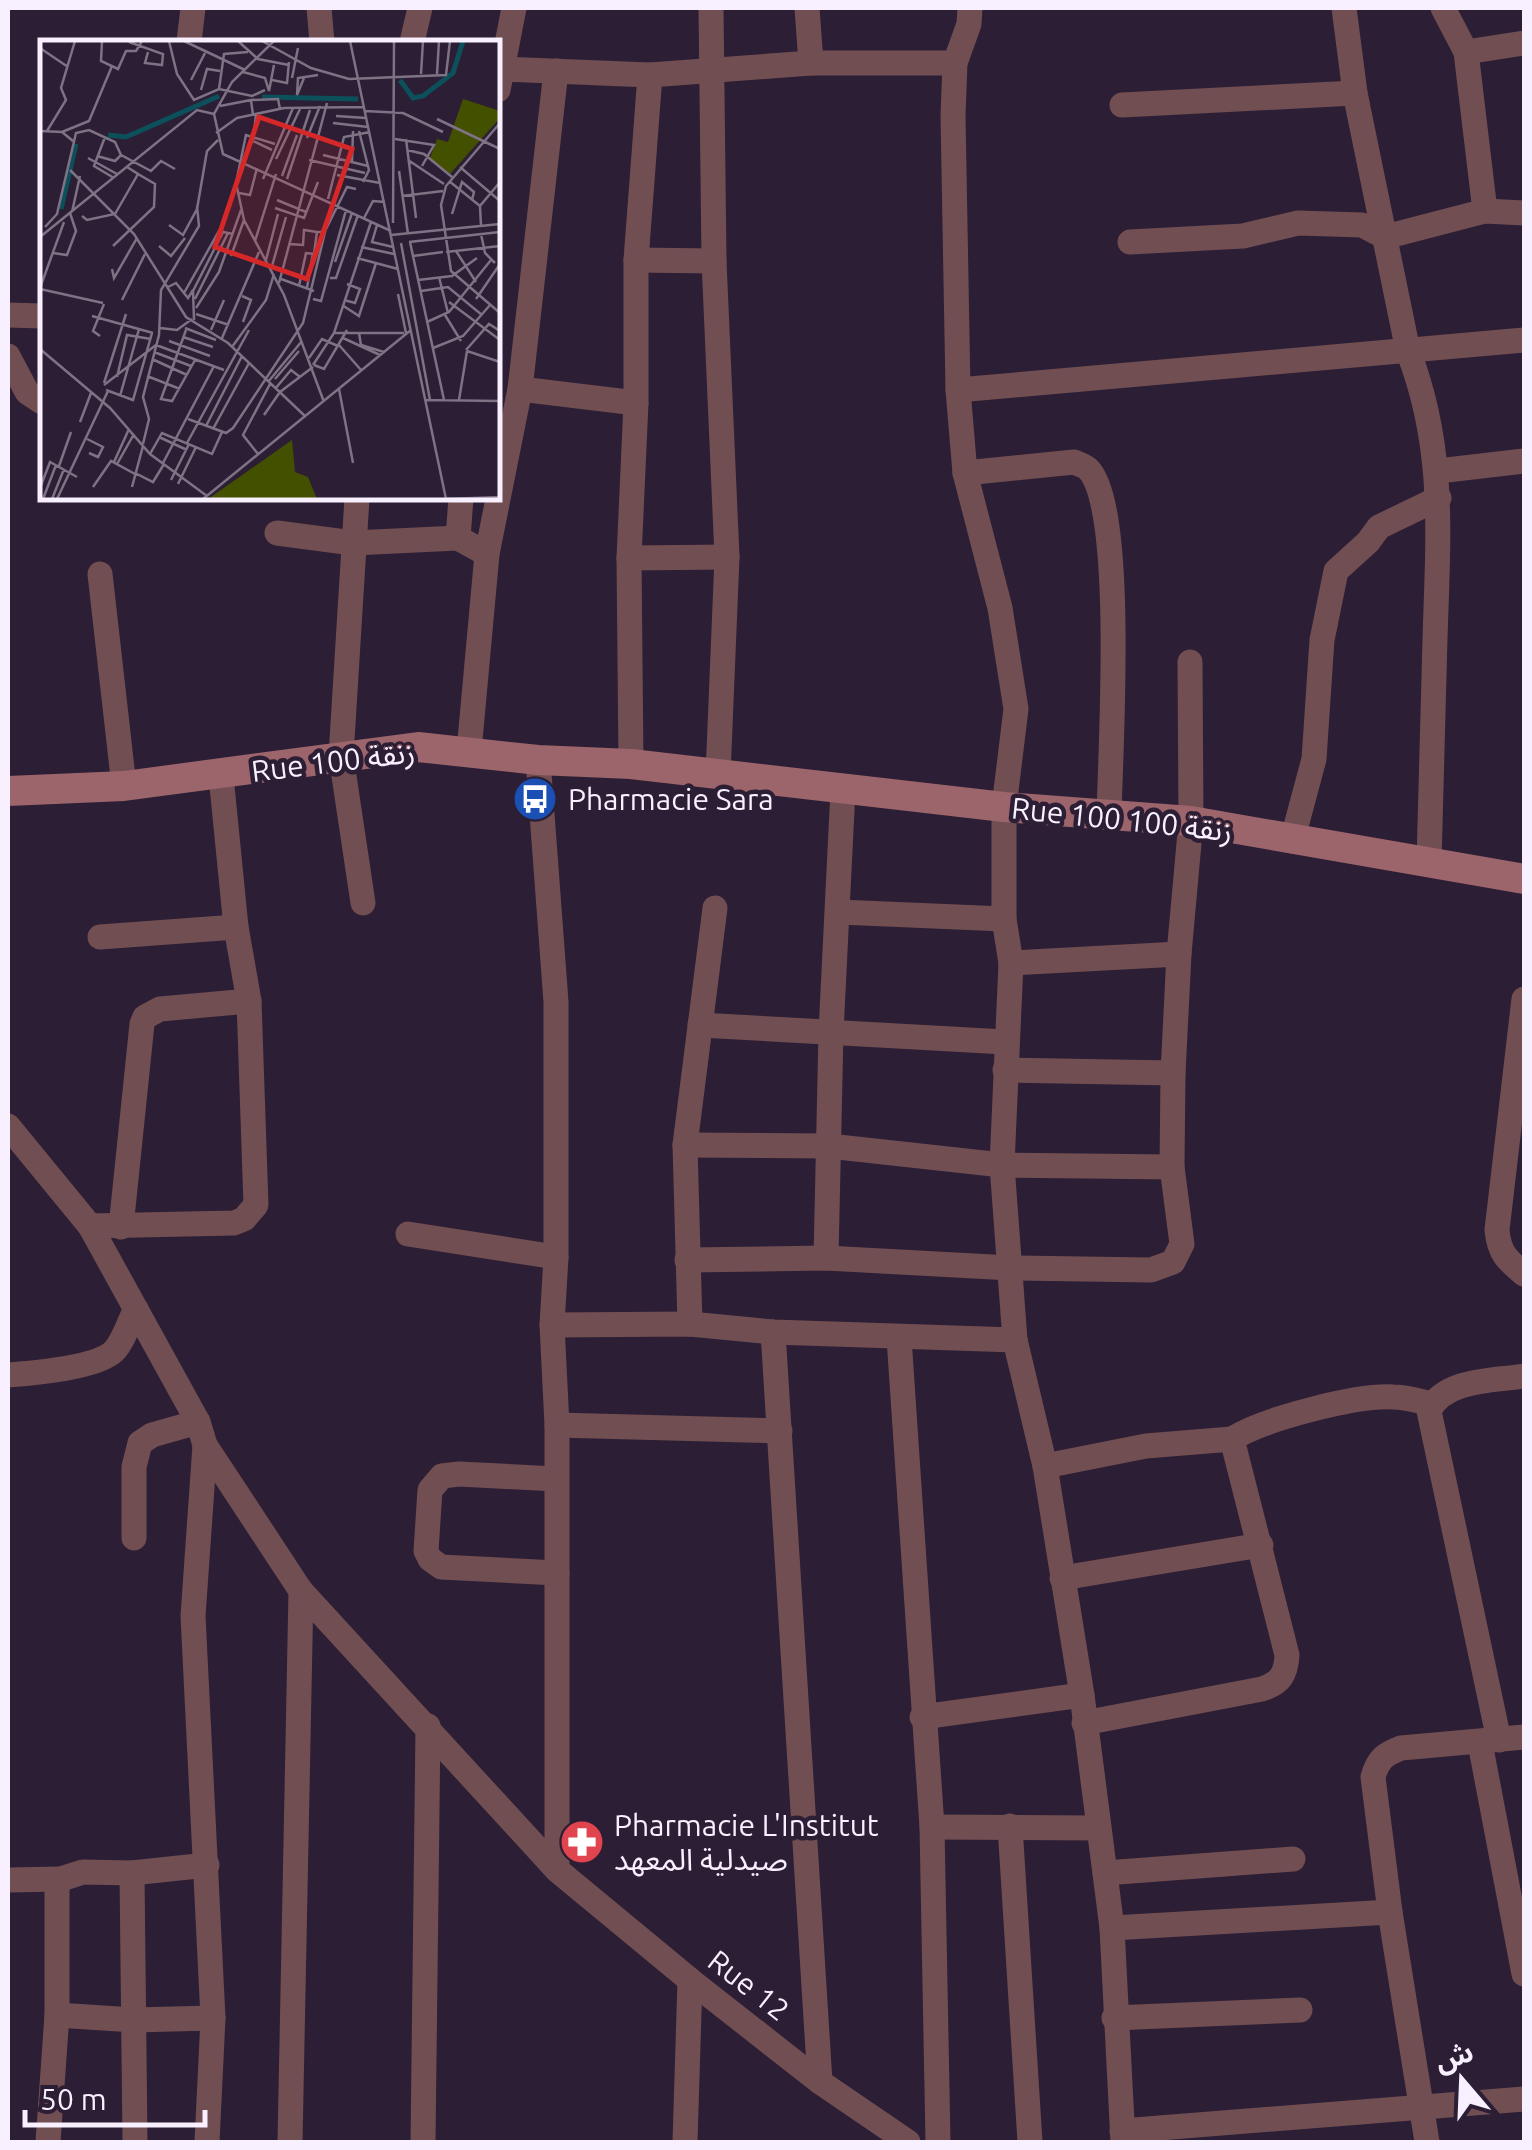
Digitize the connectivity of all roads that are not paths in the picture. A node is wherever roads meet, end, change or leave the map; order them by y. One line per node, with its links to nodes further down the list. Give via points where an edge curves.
1 (192, 8): 10 (street)
2 (319, 8): 11 (street)
3 (420, 8): 12 (street)
4 (514, 8): 19 (street)
5 (711, 8): 18 (street)
6 (807, 8): 15 (street)
7 (970, 8): 16 (street)
8 (1344, 8): 22 (street)
9 (1444, 8): 14 (street)
10 (189, 40)
11 (322, 40)
12 (412, 40)
13 (1524, 43): 14 (street)
14 (1466, 52): 24 (street)
15 (811, 63): 16 (street); 18 (street)
16 (955, 63): 36 (street)
17 (556, 71): 20 (street); 21 (street); 35 (street)
18 (713, 72): 20 (street); 29 (street)
19 (500, 75)
20 (650, 75): 28 (street)
21 (500, 80)
22 (1356, 93): 23 (street); 26 (street)
23 (1122, 105)
24 (1485, 211): 25 (street); 26 (street)
25 (1524, 212)
26 (1385, 237): 27 (street, via 1362,225 1298,223 1243,236); 33 (street)
27 (1130, 242)
28 (636, 260): 29 (street); 38 (street)
29 (714, 260): 51 (street)
30 (8, 314): 31 (street)
31 (40, 316)
32 (1524, 340): 33 (street)
33 (1408, 351): 36 (street); 41 (street)
34 (8, 356): 37 (street, via 27,392)
35 (520, 389): 38 (street); 42 (street)
36 (958, 390): 40 (street)
37 (40, 401)
38 (636, 403): 52 (street)
39 (1524, 462): 41 (street)
40 (965, 472): 64 (street, via 1000,608 1016,709); 65 (street, via 1074,462 1094,479 1113,577)
41 (1438, 472): 43 (street)
42 (500, 489)
43 (1439, 498): 67 (street, via 1379,527 1336,571 1322,640 1314,759); 68 (street)
44 (357, 500): 49 (street)
45 (461, 500): 48 (street)
46 (498, 500): 50 (street)
47 (277, 533): 49 (street)
48 (458, 538): 49 (street); 50 (street)
49 (353, 543): 56 (street)
50 (487, 554): 55 (street)
51 (727, 557): 52 (street); 59 (street)
52 (629, 558): 58 (street)
53 (100, 574): 61 (street)
54 (1190, 662): 66 (street)
55 (469, 751): 56 (street, Rue 100 زنقة, via 418,747); 57 (street, Rue 100 زنقة)
56 (341, 756): 60 (street, Rue 100 زنقة); 70 (street)
57 (538, 760): 58 (street, Rue 100 زنقة); 93 (street, via 556,1002)
58 (631, 764): 59 (street, Rue 100 زنقة)
59 (718, 775): 62 (street, Rue 100 زنقة 100)
60 (221, 776): 61 (street, Rue 100 زنقة); 74 (street)
61 (124, 786): 63 (street, Rue 100 زنقة)
62 (843, 790): 64 (street, Rue 100 زنقة 100); 72 (street)
63 (8, 791)
64 (1004, 807): 65 (street, Rue 100 زنقة 100); 73 (street)
65 (1109, 816): 66 (street, Rue 100 زنقة 100)
66 (1191, 821): 67 (street, Rue 100 زنقة 100); 76 (street)
67 (1292, 841): 68 (street, Rue 100 زنقة 100)
68 (1429, 862): 69 (street, Rue 100 زنقة 100)
69 (1524, 879)
70 (363, 903)
71 (714, 908): 80 (street)
72 (839, 912): 73 (street); 81 (street)
73 (1004, 919): 77 (street)
74 (236, 926): 75 (street); 79 (street)
75 (100, 937)
76 (1179, 954): 77 (street); 84 (street)
77 (1010, 962): 82 (street)
78 (1524, 999): 97 (street, via 1497,1230 1498,1248)
79 (249, 1001): 91 (street, via 160,1009 145,1017); 91 (street, via 256,1205 234,1223)
80 (700, 1025): 81 (street); 86 (street)
81 (831, 1032): 82 (street); 87 (street)
82 (1004, 1042): 83 (street)
83 (1005, 1070): 84 (street); 88 (street)
84 (1173, 1073): 89 (street)
85 (8, 1126): 90 (street, Rue 12)
86 (685, 1144): 87 (street); 95 (street)
87 (829, 1146): 88 (street); 94 (street)
88 (1002, 1165): 89 (street); 96 (street)
89 (1172, 1168): 96 (street, via 1182,1244 1173,1262 1152,1270)
90 (90, 1226): 91 (street); 98 (street, Rue 12)
91 (120, 1227)
92 (408, 1234): 93 (street)
93 (556, 1257): 100 (street)
94 (826, 1258): 95 (street); 96 (street)
95 (687, 1260): 99 (street)
96 (1011, 1268): 103 (street)
97 (1524, 1274)
98 (136, 1309): 104 (street, via 115,1350 104,1357); 109 (street, Rue 12)
99 (690, 1324): 100 (street); 101 (street)
100 (552, 1325): 107 (street)
101 (773, 1332): 102 (street); 108 (street)
102 (898, 1338): 103 (street); 119 (street)
103 (1016, 1340): 111 (street)
104 (8, 1375)
105 (1524, 1376): 106 (street, via 1447,1391)
106 (1432, 1404): 110 (street, via 1390,1396 1361,1400); 122 (street, via 1431,1432)
107 (556, 1425): 108 (street); 112 (street)
108 (780, 1431): 142 (street)
109 (202, 1433): 113 (street, via 152,1434 140,1443); 117 (street, Rue 12); 127 (street, via 194,1616)
110 (1232, 1439): 111 (street, via 1146,1446); 114 (street)
111 (1045, 1466): 116 (street)
112 (556, 1479): 115 (street); 115 (street, via 442,1476 430,1490 426,1551 441,1566)
113 (134, 1538)
114 (1261, 1545): 116 (street); 120 (street, via 1287,1656 1282,1678 1262,1689)
115 (556, 1574): 128 (street)
116 (1062, 1578): 118 (street)
117 (301, 1591): 121 (street, Rue 12); 149 (street)
118 (1082, 1696): 119 (street); 120 (street)
119 (922, 1716): 123 (street)
120 (1084, 1724): 125 (street)
121 (428, 1726): 128 (street, Rue 12); 150 (street)
122 (1501, 1740): 133 (street, via 1401,1748 1377,1763 1373,1777); 135 (street)
123 (932, 1826): 124 (street); 153 (street)
124 (1010, 1826): 125 (street); 154 (street)
125 (1098, 1828): 130 (street)
126 (1293, 1859): 130 (street)
127 (207, 1865): 129 (street); 139 (street)
128 (557, 1870): 136 (street, Rue 12)
129 (132, 1873): 131 (street, via 83,1872); 141 (street)
130 (1105, 1874): 134 (street)
131 (61, 1879): 132 (street); 138 (street)
132 (8, 1880)
133 (1390, 1912): 134 (street); 144 (street)
134 (1112, 1928): 140 (street)
135 (1524, 1974)
136 (690, 1980): 142 (street, Rue 12); 151 (street)
137 (1300, 2010): 140 (street)
138 (57, 2015): 141 (street); 146 (street)
139 (213, 2018): 141 (street); 148 (street)
140 (1114, 2018): 145 (street)
141 (134, 2020): 147 (street)
142 (820, 2082): 152 (street, Rue 12)
143 (1524, 2099): 144 (street)
144 (1422, 2109): 145 (street); 155 (street)
145 (1123, 2137)
146 (48, 2142)
147 (135, 2142)
148 (207, 2142)
149 (290, 2142)
150 (423, 2142)
151 (685, 2142)
152 (908, 2142)
153 (938, 2142)
154 (1030, 2142)
155 (1426, 2142)

